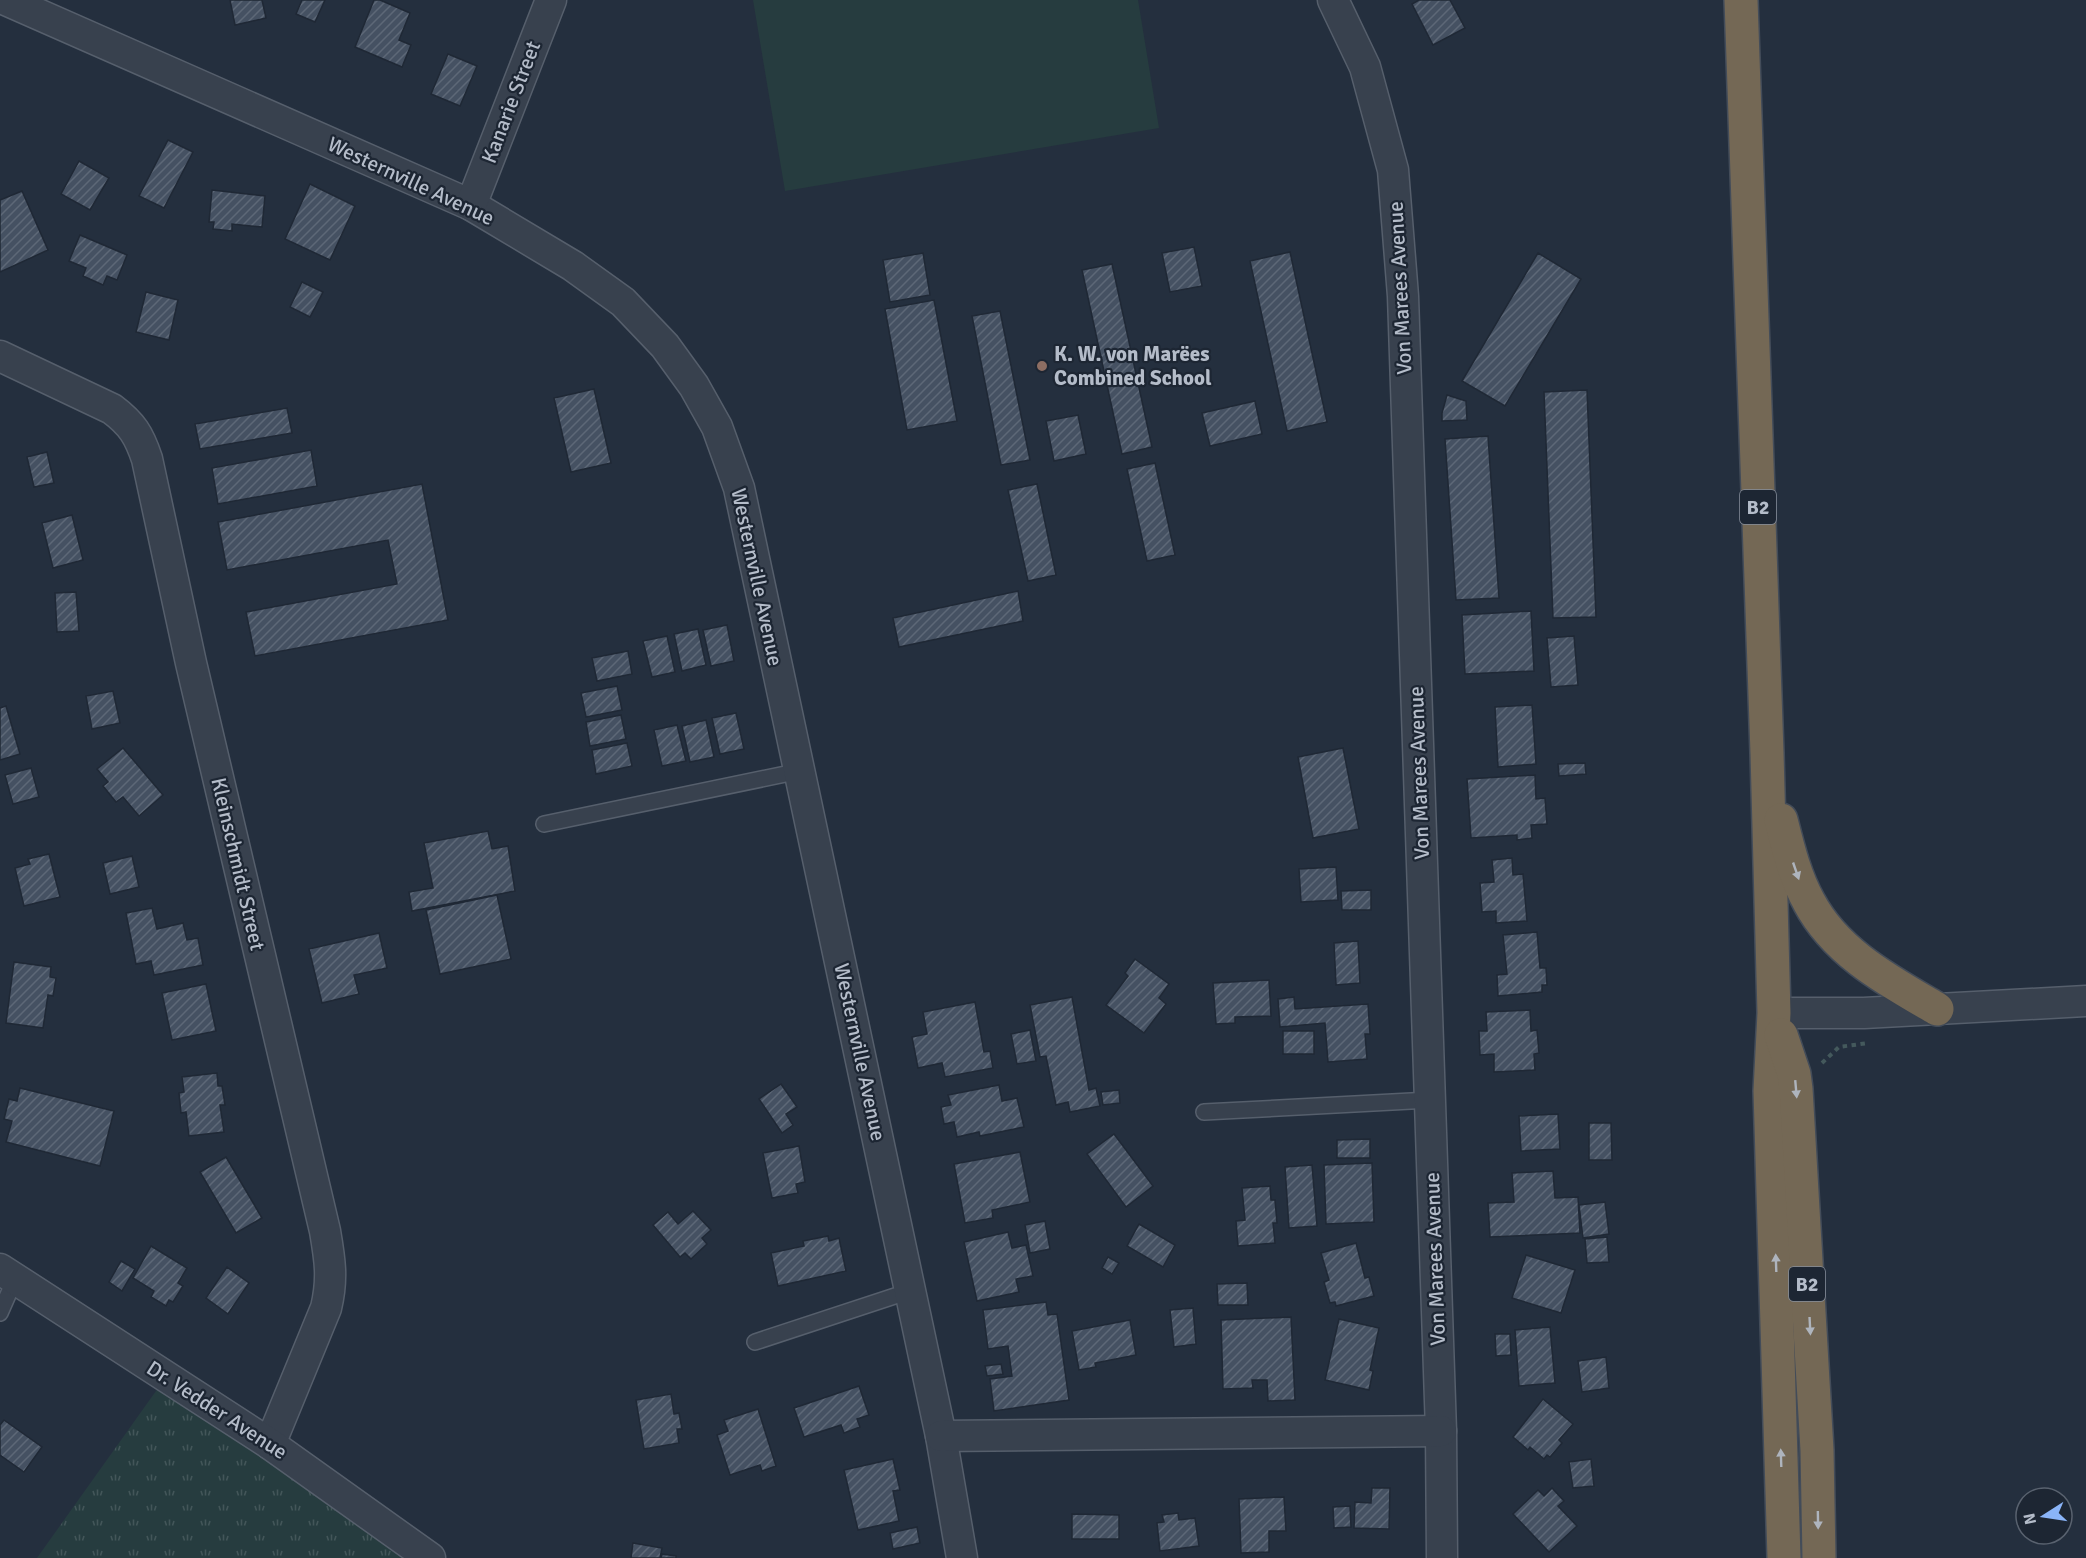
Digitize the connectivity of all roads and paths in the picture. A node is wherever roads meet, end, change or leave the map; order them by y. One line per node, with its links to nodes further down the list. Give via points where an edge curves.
1 (6, 0): 5 (street, Westernville Avenue)
2 (551, 0): 5 (street, Kanarie Street)
3 (1333, 0): 15 (street, Von Marees Avenue, via 1365,67 1393,170 1403,296)
4 (1741, 0): 7 (highway, B2)
5 (471, 205): 8 (street, Westernville Avenue, via 573,266 623,302 665,346 694,386 717,427 739,488)
6 (0, 356): 23 (street, Kleinschmidt Street, via 112,409 140,438 147,459 330,1260 331,1286 326,1308)
7 (1767, 753): 11 (highway, one-way to 11, via 1792,860 1818,916 1838,940 1878,975); 12 (highway, B2)
8 (800, 771): 9 (lane); 18 (street, Westernville Avenue)
9 (544, 824)
10 (2086, 1001): 11 (street)
11 (1937, 1009): 12 (street)
12 (1773, 1013): 27 (highway, B2, one-way to 12, via 1770,1091); 28 (highway, B2, one-way to 28, via 1796,1089 1817,1450)
13 (1873, 1042): 14 (path, via 1839,1047)
14 (1815, 1069)
15 (1430, 1100): 16 (lane); 21 (street, Von Marees Avenue)
16 (1204, 1112)
17 (8, 1274): 19 (lane); 23 (street, Dr. Vedder Avenue)
18 (910, 1291): 20 (lane); 22 (street, Westernville Avenue)
19 (0, 1313)
20 (755, 1342)
21 (1441, 1431): 22 (street); 26 (street, Von Marees Avenue)
22 (941, 1436): 25 (street, Westernville Avenue)
23 (270, 1444): 24 (street, Dr. Vedder Avenue)
24 (429, 1558)
25 (962, 1558)
26 (1442, 1558)
27 (1784, 1558)
28 (1819, 1558)

